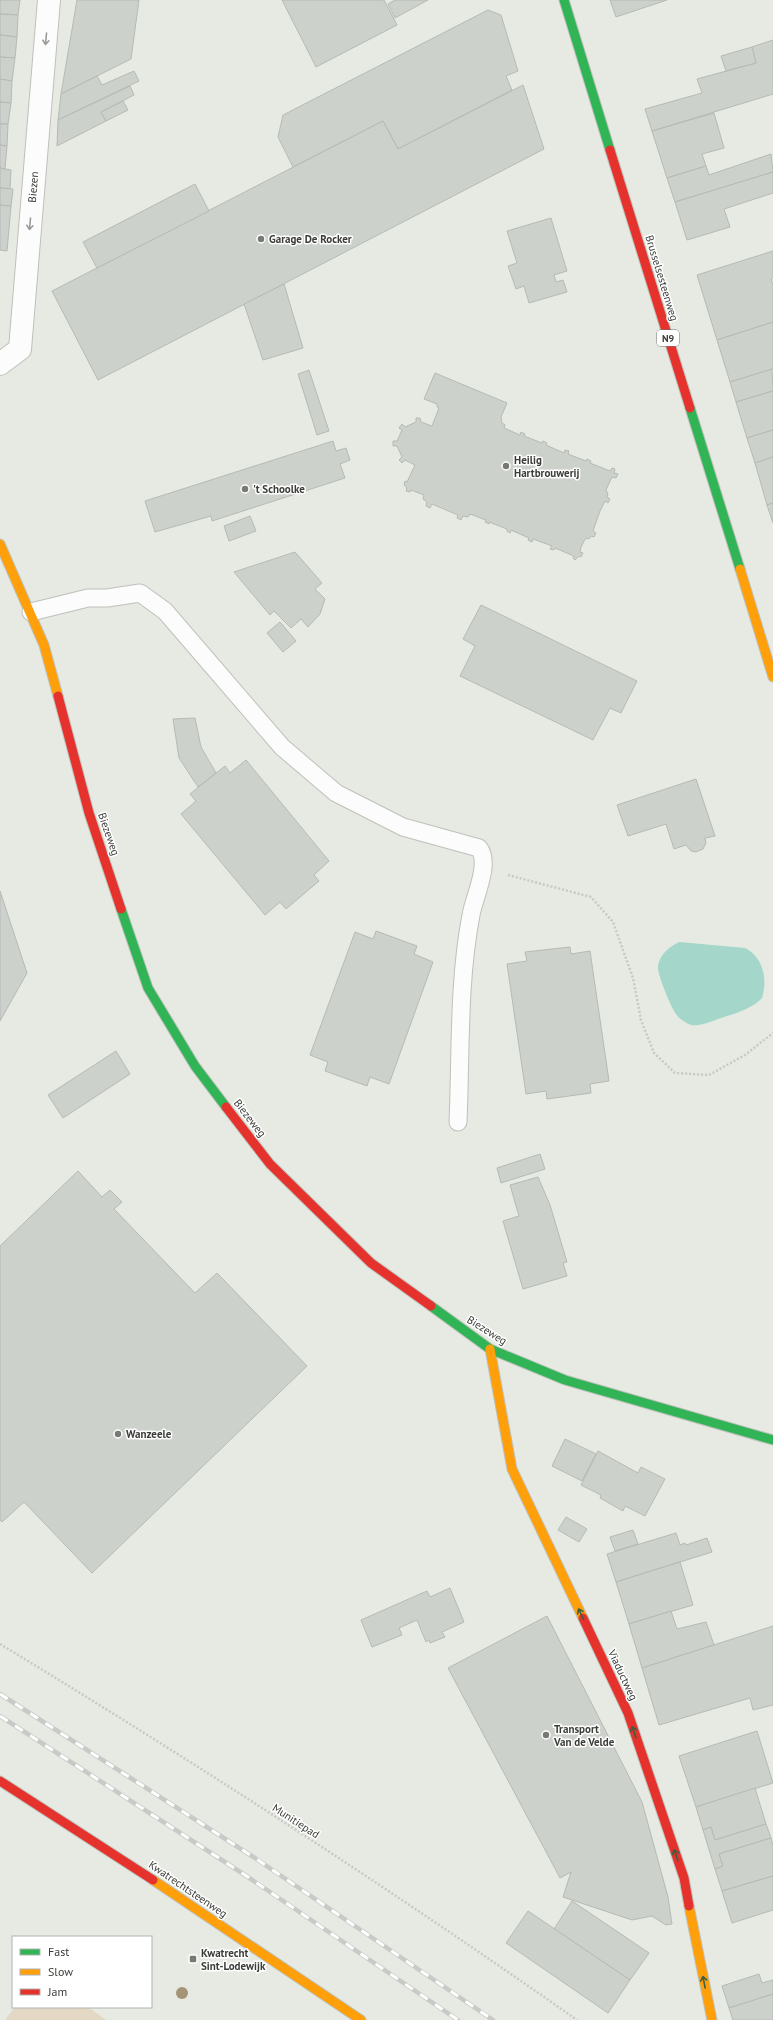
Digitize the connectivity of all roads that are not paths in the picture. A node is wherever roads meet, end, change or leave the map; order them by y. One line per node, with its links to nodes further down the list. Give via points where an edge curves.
1 (49, 0): 3 (street, Biezen, one-way to 3, via 20,349)
2 (564, 0): 6 (street, Brusselsesteenweg / N9)
3 (0, 364)
4 (0, 544): 5 (street, Biezeweg)
5 (31, 612): 7 (lane, via 88,598 140,593 165,611 282,747 336,793 403,827 480,848 484,858 483,868 471,914 465,956); 8 (street, Biezeweg, via 44,645 89,813 148,988 195,1066 270,1164 371,1263)
6 (773, 677)
7 (458, 1122)
8 (490, 1349): 9 (street, Biezeweg, via 565,1380); 12 (street, Viaductweg, one-way to 8, via 684,1878 628,1714 512,1469)
9 (773, 1440)
10 (0, 1782): 11 (street, Kwatrechtsteenweg, via 171,1891)
11 (361, 2020)
12 (712, 2020)

